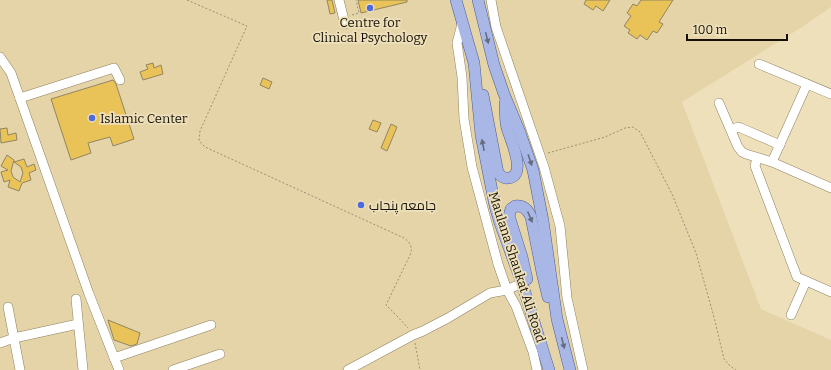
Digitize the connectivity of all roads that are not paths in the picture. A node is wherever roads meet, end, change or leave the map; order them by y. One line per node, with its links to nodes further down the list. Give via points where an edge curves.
1 (339, 0): 5 (street)
2 (456, 0): 6 (main road, Maulana Shaukat Ali Road)
3 (478, 0): 12 (main road, Maulana Shaukat Ali Road, one-way to 12)
4 (491, 0): 44 (street, via 496,27 540,156 560,226 567,298)
5 (344, 20)
6 (462, 24): 9 (main road, Maulana Shaukat Ali Road); 23 (street, via 457,43 464,119 472,167)
7 (0, 57): 14 (street, via 11,73)
8 (759, 64): 11 (street)
9 (475, 69): 12 (main road, via 498,173 507,179 515,176 518,168 507,128); 22 (main road, Maulana Shaukat Ali Road, one-way to 9, via 493,196 481,135)
10 (120, 80): 14 (street, via 114,68)
11 (807, 84): 13 (street); 17 (street)
12 (504, 94): 29 (main road, Maulana Shaukat Ali Road, one-way to 29, via 533,170)
13 (831, 94)
14 (20, 98): 35 (street)
15 (719, 103): 16 (street)
16 (731, 130): 17 (street, via 738,127); 18 (street, via 742,152)
17 (780, 145): 19 (street)
18 (757, 158): 19 (street); 21 (street, via 755,166 797,277)
19 (772, 162): 20 (street)
20 (831, 188)
21 (806, 281): 24 (street); 27 (street)
22 (522, 283): 23 (street); 28 (main road, Maulana Shaukat Ali Road)
23 (507, 290): 40 (street, via 490,293 455,313 452,322 422,336 415,335); 41 (street, via 516,306)
24 (831, 292)
25 (76, 300): 30 (street)
26 (8, 307): 32 (street)
27 (792, 315)
28 (533, 317): 29 (main road, one-way to 29, via 522,256 509,216 515,206 526,208 531,217 547,295); 42 (main road, Maulana Shaukat Ali Road)
29 (558, 319): 43 (main road, Maulana Shaukat Ali Road, one-way to 43)
30 (78, 324): 32 (street); 37 (street)
31 (211, 325): 35 (street)
32 (14, 338): 33 (street); 36 (street)
33 (0, 343)
34 (220, 354): 39 (street)
35 (114, 358): 38 (street)
36 (20, 370)
37 (83, 370)
38 (118, 370)
39 (173, 370)
40 (348, 370)
41 (537, 370)
42 (549, 370)
43 (570, 370)
44 (583, 370)

